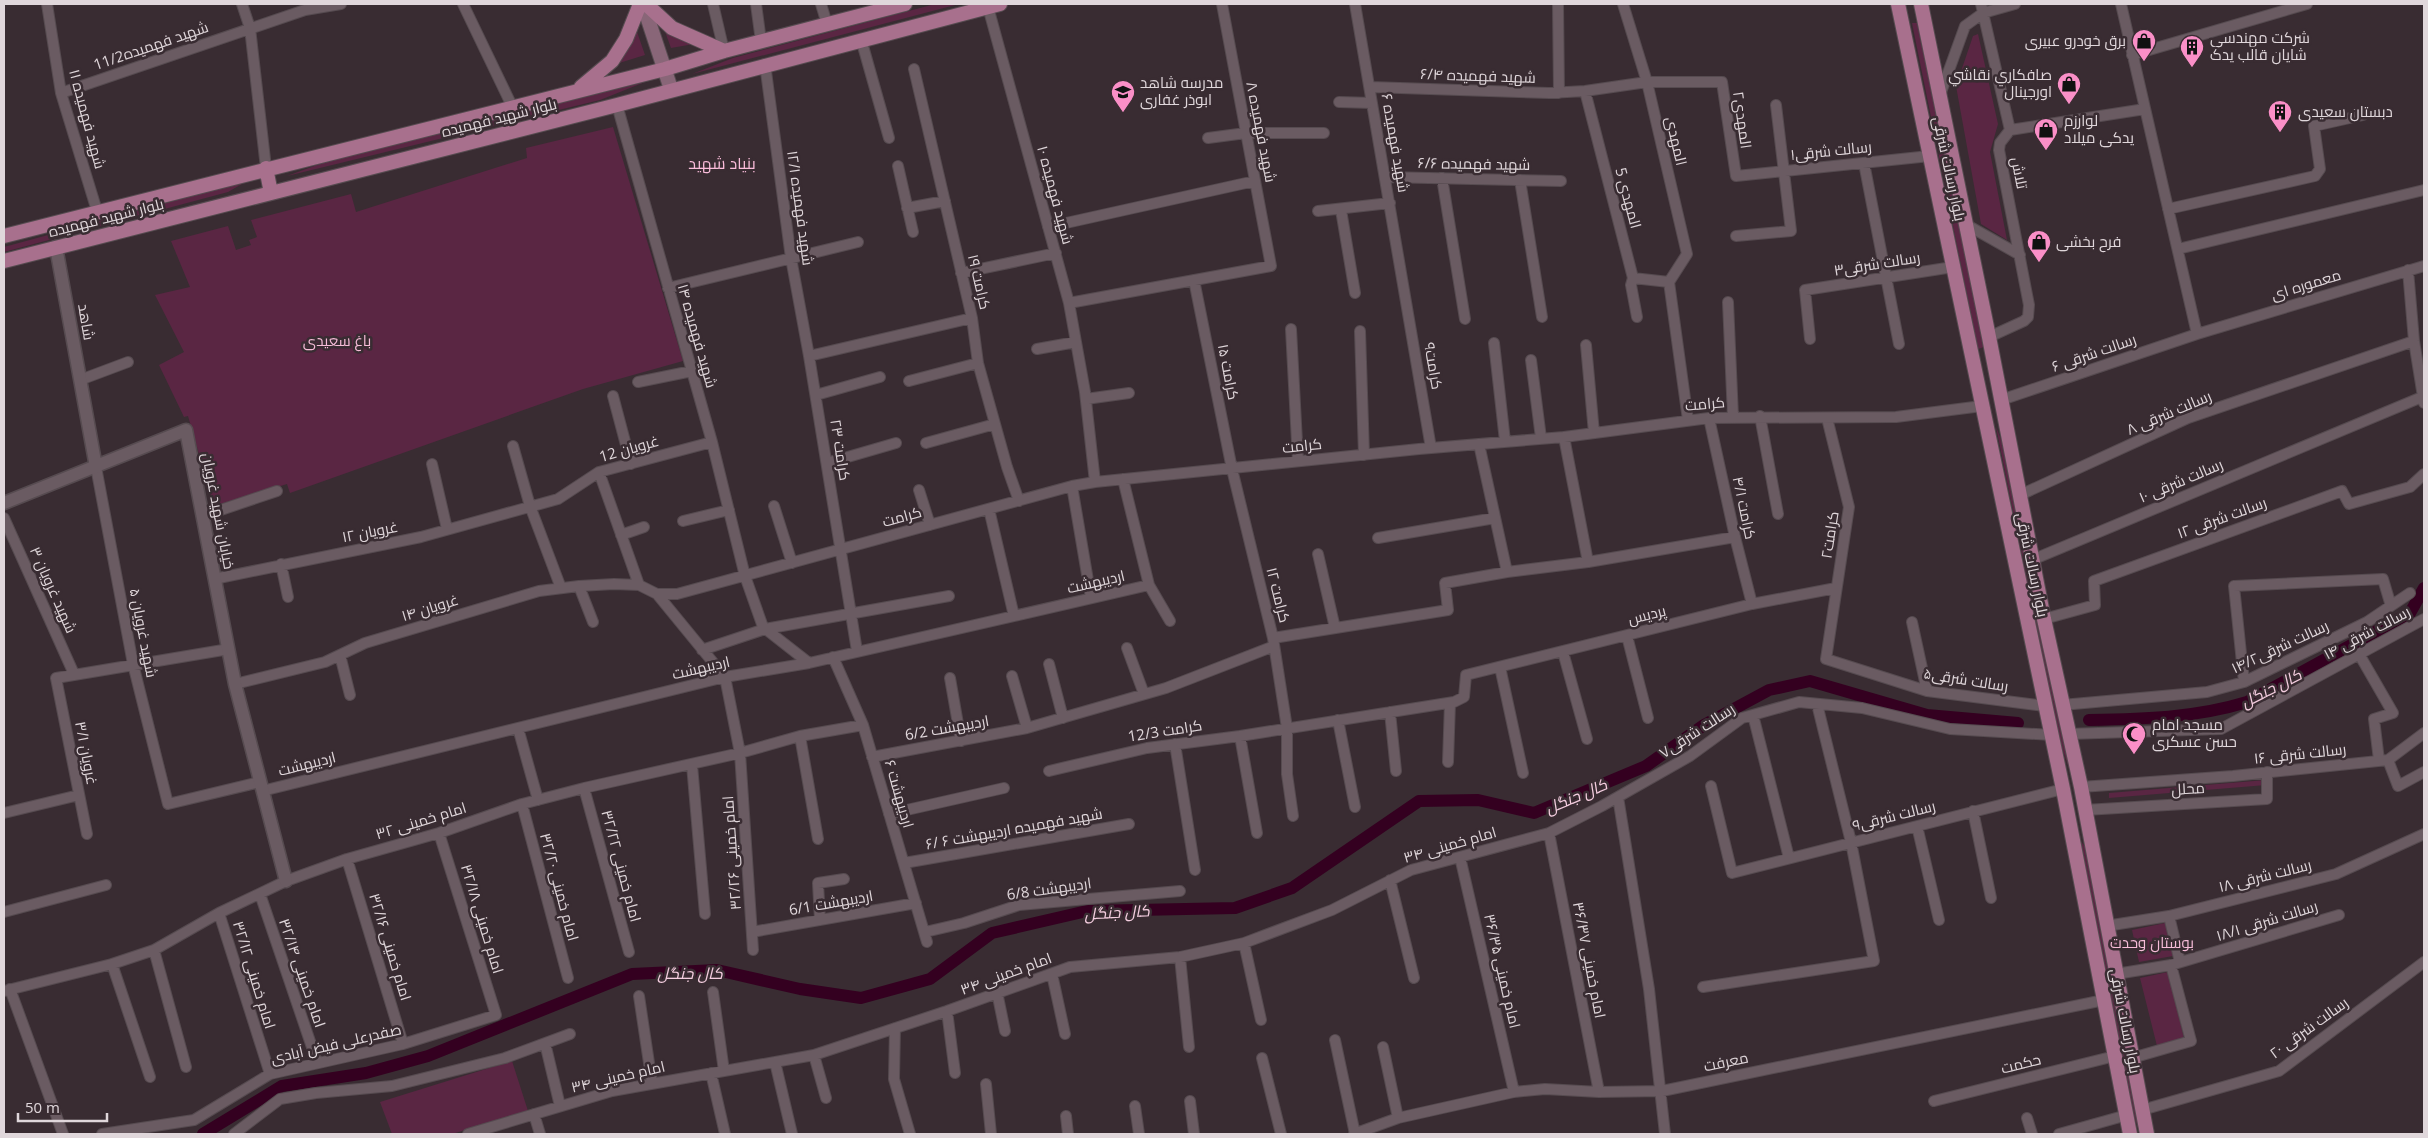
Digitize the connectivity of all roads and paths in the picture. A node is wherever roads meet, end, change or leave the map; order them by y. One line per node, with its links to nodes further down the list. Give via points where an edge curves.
1 (47, 4): 37 (street, شهید فهمیده ۱۱)
2 (242, 4): 23 (street)
3 (341, 4): 18 (street, شهید فهمیده11/2)
4 (463, 4): 43 (street)
5 (643, 4): 26 (main road, via 672,28); 29 (main road); 35 (main road, via 612,61)
6 (713, 4): 26 (street)
7 (756, 4): 25 (street)
8 (821, 4): 22 (street)
9 (905, 4): 22 (main road, بلوار شهید فهمیده)
10 (1222, 4): 48 (street, شهید فهمیده ۸)
11 (1355, 4): 33 (street, شهید فهمیده ۶)
12 (1558, 4): 38 (street)
13 (1623, 4): 32 (street, المهدی)
14 (2015, 4): 21 (street)
15 (2120, 4): 27 (street)
16 (2307, 4): 27 (street)
17 (994, 5): 24 (main road, بلوار شهید فهمیده); 73 (street, شهید فهمیده ۱۰)
18 (311, 6): 23 (street, شهید فهمیده11/2)
19 (1921, 6): 20 (main road); 39 (main road, بلوار رسالت شرقی)
20 (1899, 8): 52 (main road, بلوار رسالت شرقی)
21 (1982, 8): 39 (street, via 1965,26); 47 (street)
22 (827, 24): 25 (main road, بلوار شهید فهمیده)
23 (250, 28): 37 (street, شهید فهمیده11/2); 55 (street)
24 (861, 39): 28 (main road, بلوار شهید فهمیده); 50 (street)
25 (761, 41): 26 (main road, بلوار شهید فهمیده)
26 (724, 51): 29 (main road, بلوار شهید فهمیده)
27 (2132, 55): 45 (street)
28 (765, 64): 31 (main road, بلوار شهید فهمیده); 82 (street, شهید فهمیده ۱۲/۱)
29 (665, 69): 34 (main road); 35 (main road, بلوار شهید فهمیده)
30 (914, 69): 65 (street, کرامت ۱۹)
31 (703, 80): 34 (main road, بلوار شهید فهمیده); 42 (main road, via 694,91 637,108)
32 (1647, 82): 36 (street, شهید فهمیده ۶/۴); 57 (street, المهدی۲, via 1722,82); 91 (street, المهدی, via 1687,254)
33 (1370, 87): 38 (street, شهید فهمیده ۶/۴); 41 (street, شهید فهمیده ۶)
34 (671, 89): 42 (main road, بلوار شهید فهمیده)
35 (578, 90): 43 (main road, بلوار شهید فهمیده)
36 (1585, 91): 38 (street, شهید فهمیده ۶/۴); 89 (street, المهدی 5)
37 (61, 93): 70 (street, شهید فهمیده ۱۱)
38 (1559, 93)
39 (1940, 95): 72 (main road, بلوار رسالت شرقی)
40 (1339, 102): 41 (street)
41 (1372, 103): 58 (street, شهید فهمیده ۶)
42 (616, 105): 64 (main road, بلوار شهید فهمیده); 92 (street, شهید فهمیده ۱۴)
43 (512, 106): 55 (main road, بلوار شهید فهمیده)
44 (1776, 106): 56 (street)
45 (2145, 109): 47 (street); 68 (street)
46 (2363, 116): 68 (street, via 2314,126 2320,169 2315,176)
47 (2010, 130): 81 (street, تلاش, via 1999,150)
48 (1246, 133): 49 (street); 51 (street); 61 (street, شهید فهمیده ۸)
49 (1324, 133)
50 (889, 138)
51 (1208, 138)
52 (1930, 156): 53 (street, رسالت شرقی۱); 85 (main road, بلوار رسالت شرقی)
53 (1864, 162): 56 (street, رسالت شرقی۱); 88 (street)
54 (898, 166): 67 (street)
55 (266, 168): 64 (main road); 70 (main road, بلوار شهید فهمیده)
56 (1784, 171): 57 (street, رسالت شرقی۱); 76 (street, via 1791,231)
57 (1736, 176)
58 (1385, 177): 59 (street, شهید فهمیده ۶/۶); 66 (street, شهید فهمیده ۶)
59 (1442, 178): 60 (street, شهید فهمیده ۶/۶); 100 (street)
60 (1520, 180): 62 (street, شهید فهمیده ۶/۶); 97 (street)
61 (1255, 181): 73 (street); 90 (street, شهید فهمیده ۸, via 1270,266)
62 (1561, 181)
63 (2424, 190): 79 (street)
64 (271, 193): 78 (main road, بلوار شهید فهمیده)
65 (945, 201): 67 (street); 87 (street, کرامت ۱۹)
66 (1390, 203): 69 (street); 93 (street, شهید فهمیده ۶)
67 (907, 208): 74 (street)
68 (2168, 209): 79 (street)
69 (1341, 210): 71 (street); 94 (street)
70 (97, 211): 75 (main road, بلوار شهید فهمیده)
71 (1318, 211)
72 (1967, 225): 81 (street); 104 (main road, بلوار رسالت شرقی)
73 (1048, 227): 80 (street, شهید فهمیده ۱۰)
74 (913, 232)
75 (4, 236)
76 (1736, 236)
77 (858, 242): 82 (street)
78 (56, 247): 83 (main road, بلوار شهید فهمیده); 118 (street, شاهد)
79 (2178, 250): 103 (street)
80 (1056, 254): 87 (street); 96 (street, شهید فهمیده ۱۰)
81 (2020, 255): 104 (street, تلاش, via 2028,316 2019,325)
82 (791, 258): 92 (street); 112 (street, شهید فهمیده ۱۲/۱)
83 (4, 261)
84 (2424, 266): 86 (street, معموره ای)
85 (1953, 267): 88 (street, رسالت شرقی۳); 128 (main road, بلوار رسالت شرقی)
86 (2408, 270): 103 (street, معموره ای); 106 (street)
87 (961, 273): 99 (street, کرامت ۱۹)
88 (1886, 277): 105 (street, رسالت شرقی۳, via 1805,290); 109 (street)
89 (1634, 278): 91 (street); 98 (street, المهدی 5, via 1631,285)
90 (1194, 280): 96 (street); 151 (street, کرامت ۱۵)
91 (1669, 282): 133 (street)
92 (668, 288): 116 (street, شهید فهمیده ۱۴)
93 (1404, 288): 144 (street, کرامت۹)
94 (1355, 293)
95 (1728, 302): 130 (street)
96 (1070, 303): 107 (street, شهید فهمیده ۱۰)
97 (1542, 317)
98 (1637, 317)
99 (972, 318): 112 (street); 115 (street, کرامت ۱۹)
100 (1465, 319)
101 (1291, 329): 146 (street)
102 (1360, 332): 145 (street)
103 (2198, 334): 126 (street, رسالت شرقی ۶)
104 (1989, 337): 126 (main road, بلوار رسالت شرقی)
105 (1810, 339)
106 (2414, 341): 121 (street); 159 (street, رسالت شرقی ۸, via 2188,418)
107 (1076, 342): 111 (street); 125 (street, شهید فهمیده ۱۰)
108 (1494, 343): 138 (street)
109 (1899, 344)
110 (1586, 345): 135 (street)
111 (1037, 349)
112 (809, 356): 123 (street, کرامت ۲۳)
113 (1531, 360): 137 (street)
114 (128, 362): 118 (street)
115 (978, 363): 119 (street); 134 (street, کرامت ۱۹)
116 (692, 371): 120 (street); 139 (street, شهید فهمیده ۱۴)
117 (880, 377): 123 (street)
118 (80, 380): 150 (street, شاهد)
119 (909, 381)
120 (638, 382)
121 (2422, 384): 127 (street)
122 (1128, 393): 125 (street)
123 (816, 395): 149 (street, کرامت ۲۳)
124 (613, 396): 148 (street)
125 (1086, 396): 155 (street, شهید فهمیده ۱۰)
126 (2001, 400): 159 (main road, بلوار رسالت شرقی)
127 (2423, 400): 179 (street, رسالت شرقی ۱۰, via 2342,430)
128 (1982, 406): 132 (street, کرامت, via 1896,417); 205 (main road, بلوار رسالت شرقی)
129 (1760, 416): 130 (street, کرامت); 132 (street, کرامت); 166 (street)
130 (1733, 417): 131 (street, کرامت)
131 (1710, 418): 133 (street, کرامت); 175 (street, کرامت ۴/۱)
132 (1827, 418): 190 (street, کرامت۲, via 1849,507)
133 (1688, 420): 135 (street, کرامت)
134 (995, 424): 141 (street); 160 (street, کرامت ۱۹)
135 (1594, 433): 136 (street, کرامت)
136 (1564, 437): 137 (street, کرامت); 180 (street)
137 (1541, 438): 138 (street, کرامت)
138 (1505, 441): 142 (street, کرامت)
139 (712, 442): 148 (street, غرویان 12); 165 (street, شهید فهمیده ۱۴)
140 (896, 443): 149 (street)
141 (926, 443)
142 (1479, 444): 144 (street, کرامت); 169 (street)
143 (514, 446): 162 (street)
144 (1432, 448): 145 (street, کرامت)
145 (1364, 455): 146 (street, کرامت)
146 (1298, 462): 151 (street, کرامت)
147 (432, 464): 173 (street)
148 (631, 464): 152 (street, غرویان 12)
149 (827, 464): 177 (street, کرامت ۲۳)
150 (96, 467): 161 (street, خیابان شهید غرویان); 167 (street, خیابان شهید غرویان, via 186,430); 220 (street, شهید غرویان ۵)
151 (1232, 469): 154 (street, کرامت); 209 (street, کرامت ۱۲)
152 (599, 472): 162 (street, غرویان 12, via 558,499); 174 (street)
153 (2424, 474): 201 (street, رسالت شرقی ۱۲, via 2410,487 2349,504 2342,491 2094,581 2095,605)
154 (1123, 479): 155 (street, کرامت); 187 (street)
155 (1095, 482): 156 (street, کرامت)
156 (1072, 486): 160 (street, کرامت); 195 (street)
157 (919, 490): 171 (street)
158 (277, 492): 167 (street)
159 (2020, 495): 179 (main road, بلوار رسالت شرقی)
160 (1019, 501): 164 (street, کرامت)
161 (4, 503)
162 (530, 506): 173 (street, غرویان ۱۲); 189 (street)
163 (774, 506): 181 (street)
164 (989, 509): 171 (street, کرامت); 199 (street)
165 (729, 510): 170 (street); 184 (street, شهید فهمیده ۱۴)
166 (1778, 514)
167 (203, 516): 185 (street, خیابان شهید غرویان)
168 (4, 518): 223 (street, شهید غرویان ۳)
169 (1495, 518): 176 (street); 183 (street)
170 (683, 521)
171 (930, 525): 177 (street, کرامت)
172 (644, 527): 174 (street)
173 (447, 529): 182 (street, غرویان ۱۲)
174 (621, 535): 186 (street)
175 (1735, 537): 180 (street); 196 (street, کرامت ۴/۱)
176 (1378, 538)
177 (841, 550): 181 (street, کرامت); 198 (street, کرامت ۲۳)
178 (1318, 554): 206 (street)
179 (2032, 560): 201 (main road, بلوار رسالت شرقی)
180 (1588, 562): 183 (street)
181 (792, 563): 184 (street, کرامت)
182 (281, 564): 185 (street, غرویان ۱۲); 194 (street)
183 (1507, 572): 206 (street, اردیبهشت 6/2, via 1445,582 1448,610)
184 (745, 576): 192 (street, کرامت, via 677,594); 207 (street, شهید فهمیده ۱۴)
185 (214, 579): 211 (street, خیابان شهید غرویان)
186 (639, 585): 188 (street, غرویان ۱۴); 192 (street)
187 (1149, 585): 195 (street, اردیبهشت); 202 (street)
188 (579, 586): 189 (street, غرویان ۱۴); 203 (street)
189 (561, 588): 216 (street, غرویان ۱۴, via 539,591 365,643)
190 (1836, 588): 196 (street, پردیس); 218 (street, کرامت۲)
191 (2410, 593): 197 (street, رسالت شرقی۱۴/۲)
192 (656, 594): 212 (street)
193 (949, 596): 198 (street)
194 (288, 597)
195 (1091, 598): 199 (street, اردیبهشت)
196 (1752, 604): 208 (street, پردیس)
197 (2391, 606): 227 (street, رسالت شرقی۱۴/۲, via 2367,622); 227 (street, via 2383,579 2234,586)
198 (851, 613): 207 (street); 213 (street, کرامت ۲۳)
199 (1014, 616): 213 (street, اردیبهشت)
200 (2424, 619): 215 (street, رسالت شرقی ۱۴)
201 (2044, 620): 205 (main road); 234 (main road, بلوار رسالت شرقی)
202 (1170, 621)
203 (593, 622)
204 (1912, 622): 229 (street)
205 (2028, 622): 235 (main road, بلوار رسالت شرقی)
206 (1335, 628): 209 (street, اردیبهشت 6/2)
207 (765, 629): 212 (street); 219 (street)
208 (1626, 636): 214 (street, پردیس); 239 (street)
209 (1273, 642): 230 (street, اردیبهشت 6/2); 244 (street, کرامت ۱۲)
210 (1126, 648): 230 (street)
211 (229, 649): 220 (street); 228 (street, خیابان شهید غرویان)
212 (702, 650): 225 (street)
213 (857, 651): 217 (street, اردیبهشت)
214 (1563, 652): 222 (street, پردیس); 250 (street)
215 (2359, 654): 246 (street, رسالت شرقی ۱۴, via 2221,729); 255 (street, via 2393,713 2374,719)
216 (340, 655): 228 (street, غرویان ۱۴, via 325,662); 231 (street)
217 (833, 657): 219 (street, اردیبهشت); 241 (street, اردیبهشت ۶)
218 (1826, 659): 229 (street, رسالت شرقی۵)
219 (810, 663): 225 (street, اردیبهشت)
220 (133, 664): 223 (street); 272 (street, شهید غرویان ۵)
221 (1049, 664): 238 (street)
222 (1500, 667): 232 (street, پردیس, via 1466,675 1464,697); 262 (street)
223 (74, 674): 269 (street, غرویان ۳/۱, via 56,678)
224 (1012, 676): 243 (street)
225 (725, 677): 242 (street, اردیبهشت); 253 (street, امام خمینی ۳۲/۲۶)
226 (950, 678): 251 (street)
227 (2244, 682): 234 (street, رسالت شرقی۱۴/۲, via 2207,692)
228 (235, 684): 263 (street, خیابان شهید غرویان)
229 (1927, 691): 235 (street, رسالت شرقی۵)
230 (1144, 694): 238 (street, اردیبهشت 6/2)
231 (350, 695)
232 (1450, 703): 236 (street, کرامت 12/3); 256 (street)
233 (1817, 704): 237 (street, رسالت شرقی۷, via 1799,702); 249 (street, رسالت شرقی۷, via 1862,708 1950,729); 288 (street)
234 (2062, 705): 246 (main road, بلوار رسالت شرقی)
235 (2045, 706): 249 (main road, بلوار رسالت شرقی)
236 (1390, 712): 240 (street, کرامت 12/3); 259 (street)
237 (1753, 715): 270 (street, رسالت شرقی۷, via 1742,718 1690,756); 290 (street)
238 (1063, 718): 243 (street, اردیبهشت 6/2)
239 (1648, 718)
240 (1338, 720): 244 (street, کرامت 12/3); 274 (street)
241 (863, 725): 247 (street, امام خمینی ۳۲); 254 (street, اردیبهشت ۶)
242 (518, 728): 263 (street, اردیبهشت); 271 (street)
243 (1027, 728): 251 (street, اردیبهشت 6/2)
244 (1287, 728): 248 (street, کرامت 12/3); 279 (street, کرامت ۱۲, via 1287,774)
245 (2424, 733): 255 (street)
246 (2068, 734): 268 (main road, بلوار رسالت شرقی)
247 (800, 736): 253 (street, امام خمینی ۳۲); 287 (street)
248 (1240, 736): 252 (street, کرامت 12/3); 283 (street)
249 (2052, 736): 267 (main road, بلوار رسالت شرقی)
250 (1587, 739)
251 (960, 741): 254 (street, اردیبهشت 6/2)
252 (1175, 744): 258 (street, کرامت 12/3); 293 (street)
253 (740, 753): 257 (street, امام خمینی ۳۲); 310 (street, امام خمینی ۳۲/۲۶)
254 (872, 757): 278 (street, اردیبهشت ۶)
255 (2383, 760): 260 (street, رسالت شرقی ۱۶); 261 (street, via 2398,786)
256 (1448, 762)
257 (692, 765): 265 (street, امام خمینی ۳۲); 304 (street)
258 (1049, 771)
259 (1396, 771)
260 (2267, 772): 268 (street, رسالت شرقی ۱۶); 275 (street, محلل, via 2267,799)
261 (2424, 772)
262 (1523, 773)
263 (261, 786): 272 (street, اردیبهشت); 296 (street, خیابان شهید غرویان)
264 (1711, 786): 290 (street, رسالت شرقی۹, via 1732,872)
265 (584, 788): 271 (street, امام خمینی ۳۲); 315 (street, امام خمینی ۳۲/۲۲)
266 (1004, 788): 278 (street)
267 (2063, 788): 276 (street, رسالت شرقی۹); 329 (main road, بلوار رسالت شرقی)
268 (2081, 788): 275 (main road, بلوار رسالت شرقی)
269 (79, 795): 277 (street); 285 (street, غرویان ۳/۱)
270 (1618, 797): 284 (street, رسالت شرقی۷); 356 (street)
271 (538, 800): 273 (street, امام خمینی ۳۲)
272 (168, 804)
273 (522, 804): 282 (street, امام خمینی ۳۲); 322 (street, امام خمینی ۳۲/۲۰)
274 (1355, 807)
275 (2084, 810): 309 (main road, بلوار رسالت شرقی)
276 (1973, 811): 281 (street, رسالت شرقی۹); 300 (street)
277 (4, 813)
278 (889, 814): 292 (street, اردیبهشت ۶)
279 (1293, 816)
280 (1129, 824): 292 (street, شهید فهمیده اردیبهشت ۶ /۶)
281 (1917, 826): 288 (street, رسالت شرقی۹); 308 (street)
282 (439, 833): 291 (street, امام خمینی ۳۲); 331 (street, امام خمینی ۳۲/۱۸)
283 (1257, 833)
284 (1549, 833): 289 (street, امام خمینی ۳۴); 358 (street, امام خمینی ۳۶/۳۷)
285 (87, 834)
286 (2424, 834): 306 (street, رسالت شرقی ۱۸, via 2336,874)
287 (818, 838)
288 (1851, 842): 290 (street, رسالت شرقی۹); 324 (street, via 1874,961)
289 (1460, 857): 295 (street, امام خمینی ۳۴, via 1411,870); 357 (street, امام خمینی ۳۶/۳۵)
290 (1788, 858)
291 (348, 859): 296 (street, امام خمینی ۳۲); 338 (street, امام خمینی ۳۲/۱۶)
292 (904, 863): 301 (street, اردیبهشت ۶)
293 (1195, 870)
294 (844, 879): 307 (street, via 818,883)
295 (1390, 880): 312 (street, امام خمینی ۳۴, via 1332,910); 323 (street)
296 (286, 881): 299 (street, امام خمینی ۳۲)
297 (106, 885): 302 (street)
298 (1180, 891): 311 (street, اردیبهشت 6/8, via 1019,905)
299 (260, 894): 303 (street, امام خمینی ۳۲); 346 (street, امام خمینی ۳۲/۱۴)
300 (1991, 898)
301 (916, 903): 307 (street, اردیبهشت 6/1); 311 (street, اردیبهشت ۶)
302 (4, 912)
303 (219, 913): 313 (street, امام خمینی ۳۲); 352 (street, امام خمینی ۳۲/۱۲)
304 (705, 914)
305 (2339, 915): 318 (street, رسالت شرقی ۱۸/۱)
306 (2168, 916): 309 (street, رسالت شرقی ۱۸); 318 (street)
307 (820, 920): 310 (street, اردیبهشت 6/1)
308 (1939, 920)
309 (2106, 926): 321 (main road, بلوار رسالت شرقی)
310 (752, 932): 314 (street, امام خمینی ۳۲/۲۶)
311 (926, 937)
312 (1244, 943): 316 (street, امام خمینی ۳۴); 332 (street)
313 (154, 950): 319 (street, امام خمینی ۳۲); 348 (street)
314 (753, 950)
315 (628, 952)
316 (1180, 957): 320 (street, امام خمینی ۳۴, via 1070,967); 340 (street)
317 (2424, 962): 364 (street, رسالت شرقی ۲۰, via 2279,1070)
318 (2176, 963): 321 (street, رسالت شرقی ۱۸/۱); 345 (street, via 2191,1041)
319 (112, 964): 325 (street, امام خمینی ۳۲); 353 (street)
320 (1052, 974): 327 (street, امام خمینی ۳۴); 336 (street)
321 (2116, 974): 345 (main road, بلوار رسالت شرقی)
322 (568, 978)
323 (1414, 978)
324 (1703, 987)
325 (7, 990): 370 (street)
326 (713, 992): 349 (street)
327 (997, 992): 330 (street, امام خمینی ۳۴); 334 (street)
328 (639, 996): 354 (street)
329 (2104, 1000): 343 (main road, بلوار رسالت شرقی); 356 (street, معرفت)
330 (947, 1012): 333 (street, امام خمینی ۳۴); 351 (street)
331 (496, 1015): 338 (street, صفدرعلی فیض آبادی)
332 (1260, 1020)
333 (894, 1028): 342 (street, امام خمینی ۳۴); 377 (street, via 894,1078)
334 (1005, 1031)
335 (570, 1034): 339 (street)
336 (1065, 1034)
337 (1335, 1040): 383 (street)
338 (403, 1044): 346 (street, صفدرعلی فیض آبادی)
339 (545, 1044): 362 (street); 372 (street, via 505,1058 392,1086 316,1092 280,1099)
340 (1189, 1047)
341 (1383, 1047): 368 (street)
342 (814, 1055): 347 (street, امام خمینی ۳۴); 359 (street)
343 (2115, 1056): 361 (street, حکمت); 366 (main road, بلوار رسالت شرقی)
344 (1262, 1058): 382 (street)
345 (2132, 1058): 364 (main road, بلوار رسالت شرقی)
346 (317, 1062): 352 (street, صفدرعلی فیض آبادی)
347 (775, 1062): 349 (street, امام خمینی ۳۴); 376 (street)
348 (186, 1067)
349 (724, 1071): 350 (street, امام خمینی ۳۴)
350 (711, 1073): 354 (street, امام خمینی ۳۴); 375 (street)
351 (955, 1073)
352 (270, 1074): 371 (street, صفدرعلی فیض آبادی, via 194,1120)
353 (150, 1078)
354 (652, 1084): 362 (street, امام خمینی ۳۴)
355 (986, 1084): 378 (street)
356 (1662, 1091): 358 (street, معرفت); 384 (street)
357 (1514, 1092): 358 (street, معرفت, via 1546,1089); 368 (street, معرفت)
358 (1599, 1092)
359 (826, 1098)
360 (1190, 1101): 381 (street)
361 (1934, 1102)
362 (560, 1106): 365 (street, امام خمینی ۳۴)
363 (1136, 1106): 380 (street)
364 (2142, 1110): 388 (main road, بلوار رسالت شرقی)
365 (534, 1114): 373 (street, امام خمینی ۳۴); 374 (street)
366 (2126, 1115): 386 (street); 387 (main road, بلوار رسالت شرقی)
367 (1066, 1116): 379 (street)
368 (1398, 1118): 383 (street, معرفت)
369 (2027, 1118): 385 (street)
370 (63, 1134)
371 (102, 1134)
372 (234, 1134)
373 (468, 1134)
374 (540, 1134)
375 (725, 1134)
376 (792, 1134)
377 (910, 1134)
378 (991, 1134)
379 (1068, 1134)
380 (1139, 1134)
381 (1194, 1134)
382 (1281, 1134)
383 (1355, 1134)
384 (1666, 1134)
385 (2032, 1134)
386 (2059, 1134)
387 (2130, 1134)
388 (2147, 1134)

